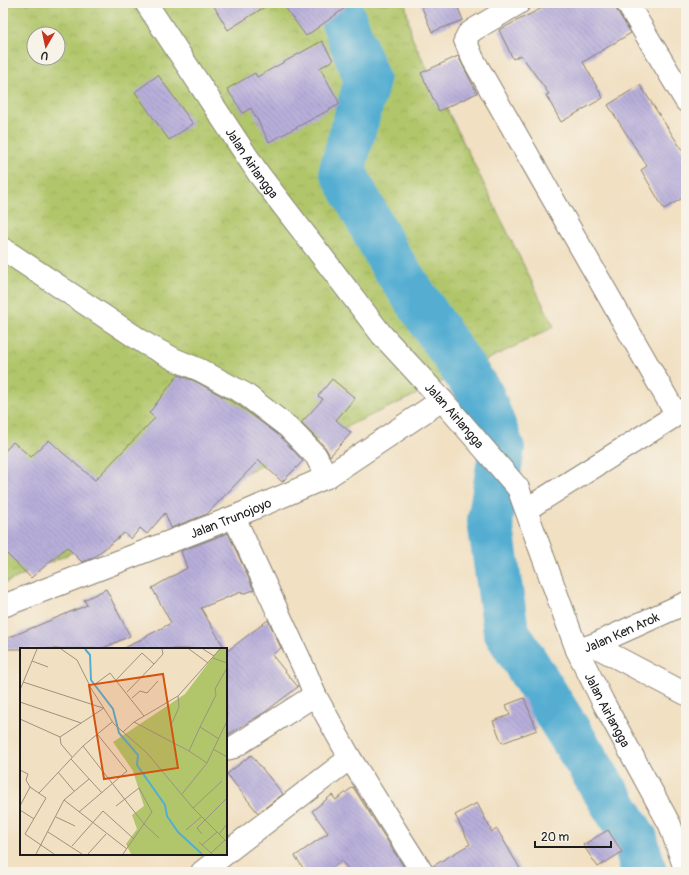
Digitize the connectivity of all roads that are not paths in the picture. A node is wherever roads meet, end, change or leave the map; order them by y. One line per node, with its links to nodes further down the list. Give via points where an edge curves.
1 (146, 3): 6 (street, Jalan Airlangga, via 258,173 382,335)
2 (519, 3): 7 (street, via 468,34 465,40 472,59)
3 (627, 3): 4 (street)
4 (686, 101)
5 (3, 249): 8 (street, via 146,344 245,394 288,427 316,456)
6 (442, 400): 8 (street, Jalan Trunojoyo); 9 (street, Jalan Airlangga, via 518,488)
7 (681, 412): 9 (street)
8 (327, 476): 10 (street, Jalan Trunojoyo)
9 (526, 509): 13 (street, Jalan Airlangga)
10 (234, 517): 12 (street, Jalan Trunojoyo); 15 (street)
11 (686, 603): 13 (street, Jalan Ken Arok)
12 (3, 606)
13 (585, 648): 14 (street); 22 (street, Jalan Airlangga, via 603,702 670,826)
14 (686, 694)
15 (315, 696): 16 (street, via 234,747); 17 (street)
16 (227, 749)
17 (350, 758): 18 (street); 21 (street)
18 (227, 852)
19 (224, 855): 20 (street)
20 (202, 872)
21 (422, 872)
22 (686, 872)

